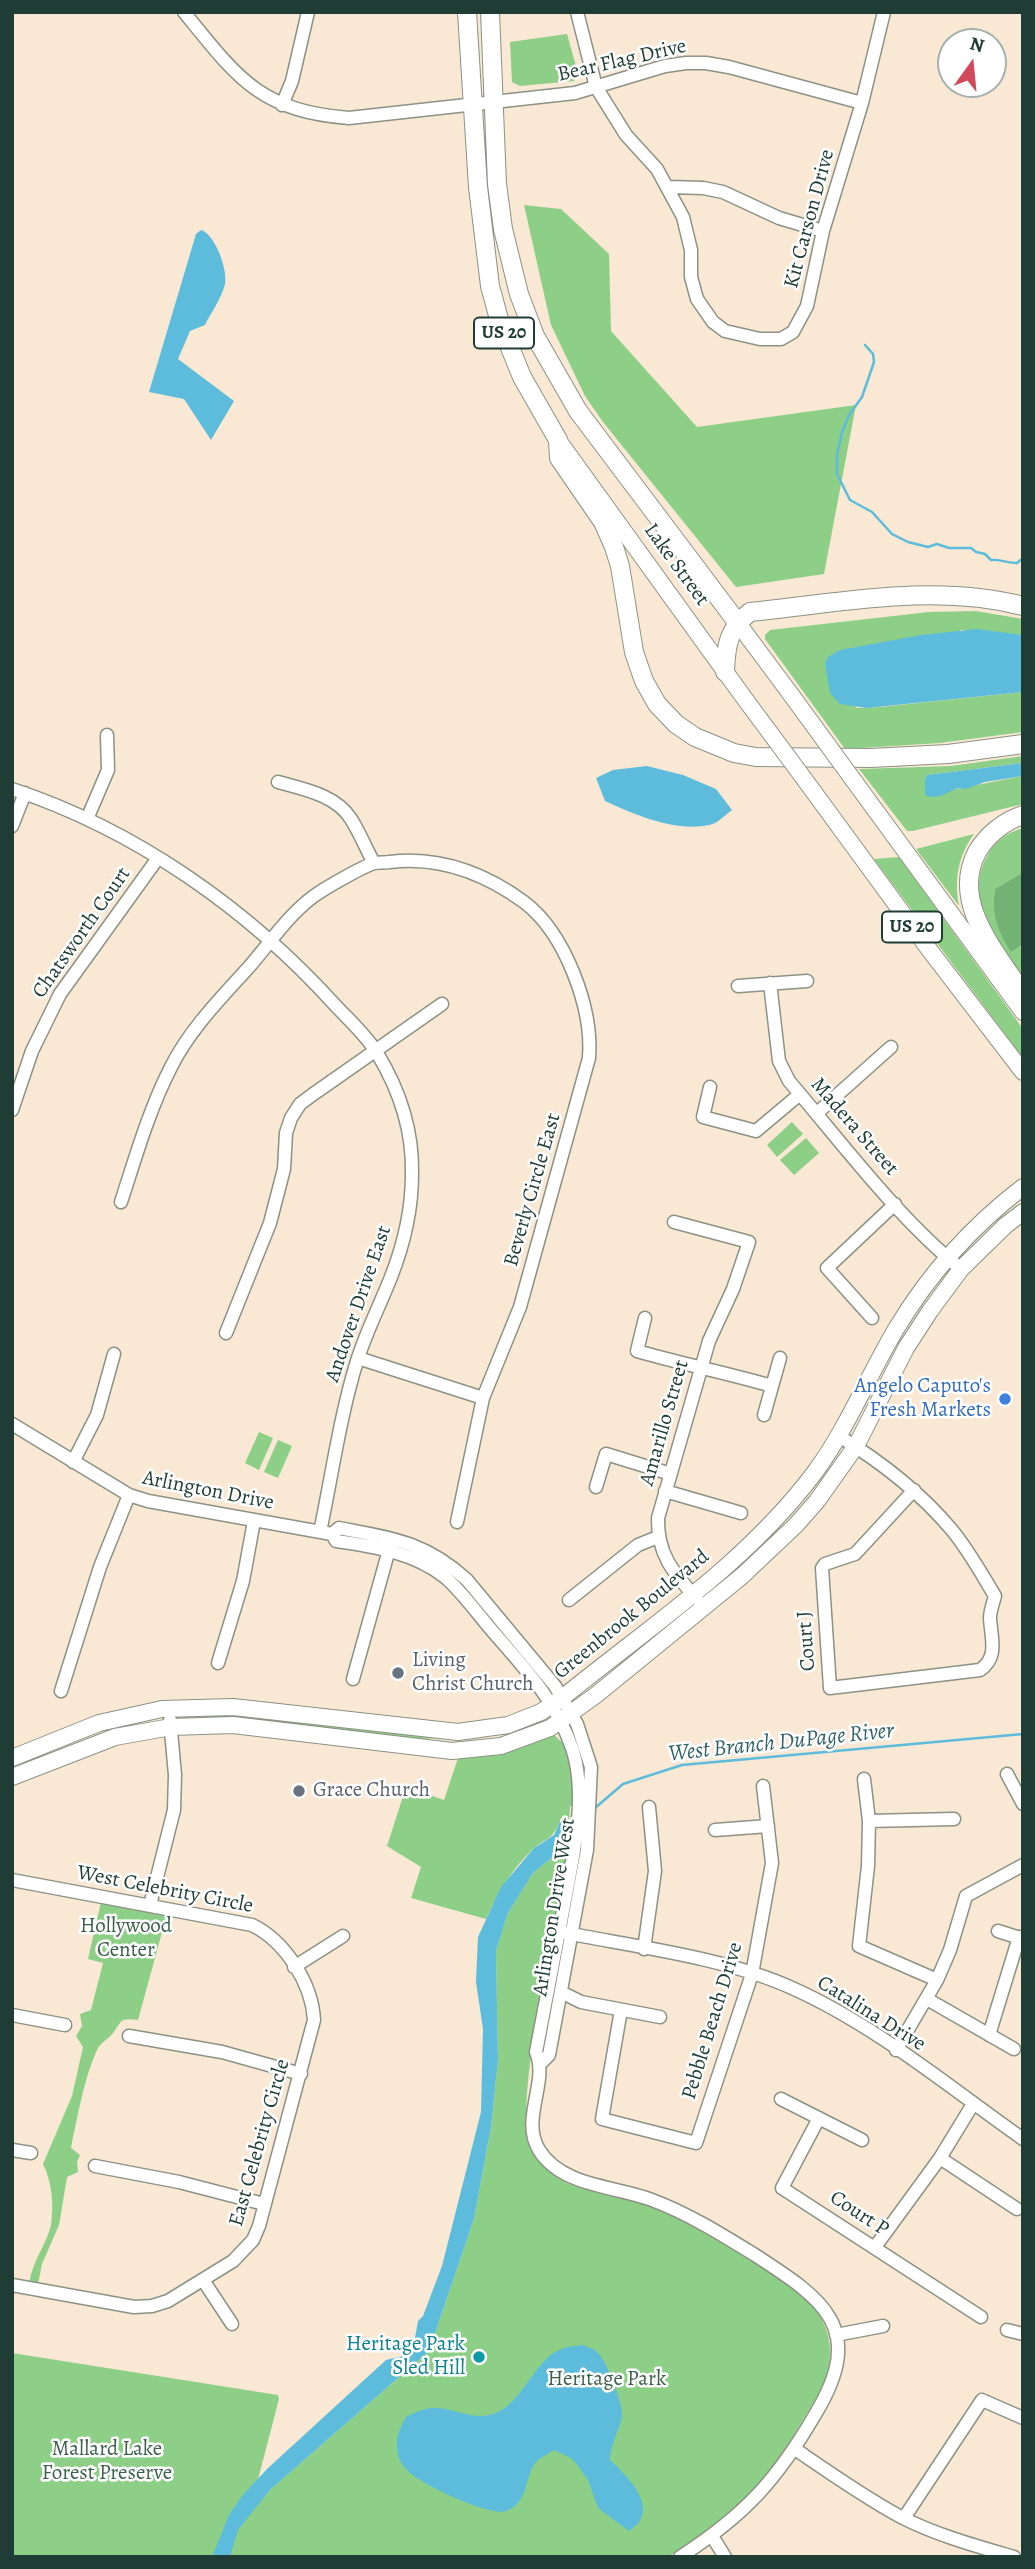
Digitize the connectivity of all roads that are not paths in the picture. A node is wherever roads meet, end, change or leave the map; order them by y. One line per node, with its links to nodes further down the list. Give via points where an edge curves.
1 (184, 12): 10 (street, Bear Flag Drive, via 249,87)
2 (308, 12): 10 (street)
3 (467, 12): 11 (highway, Lake Street / US 20)
4 (490, 12): 8 (highway, Lake Street / US 20)
5 (577, 12): 7 (street)
6 (884, 12): 9 (street, Kit Carson Drive)
7 (596, 87): 8 (street, Bear Flag Drive); 9 (street, Bear Flag Drive, via 665,66 706,63); 12 (street, via 626,135)
8 (494, 103): 11 (street, Bear Flag Drive); 16 (highway, Lake Street / US 20, via 503,229 535,336 578,411)
9 (862, 103): 13 (street, Kit Carson Drive)
10 (282, 106): 11 (street, Bear Flag Drive, via 349,118)
11 (471, 106): 14 (highway, Lake Street / US 20, via 493,298 522,377)
12 (669, 187): 13 (street, via 723,192 779,218); 13 (street, Kit Carson Drive, via 683,217 697,299 725,331 760,339 781,339 793,332 807,306)
13 (823, 231)
14 (558, 440): 17 (main road, Lake Street / US 20); 19 (highway, via 559,458 603,522 614,547 644,681 657,704 695,737 756,757 871,758)
15 (1023, 606): 16 (highway, via 957,595 915,595 750,612)
16 (737, 622): 17 (highway); 34 (main road, Lake Street / US 20, bridge)
17 (725, 672): 37 (main road, Lake Street / US 20, bridge)
18 (107, 735): 24 (street, via 108,770)
19 (1023, 744)
20 (278, 782): 27 (street, via 340,807)
21 (12, 789): 22 (street, Andover Drive East)
22 (25, 793): 24 (street, Andover Drive East); 25 (street)
23 (1023, 815): 32 (highway, via 982,843 973,859 968,893 980,926)
24 (87, 820): 26 (street, Andover Drive East)
25 (12, 826)
26 (158, 858): 28 (street, Andover Drive East); 40 (street, Chatsworth Court, via 60,994 32,1051)
27 (374, 863): 28 (street, via 313,897); 57 (street, Beverly Circle East, via 425,860 452,865 477,874 535,911 554,933 578,987 589,1030 588,1069 520,1307)
28 (270, 942): 36 (street, Andover Drive East); 43 (street, via 193,1031 172,1064 148,1118)
29 (807, 981): 30 (street)
30 (770, 983): 31 (street); 39 (street, Madera Street, via 779,1061)
31 (738, 986)
32 (1023, 994)
33 (442, 1004): 36 (street)
34 (1023, 1012)
35 (891, 1047): 41 (street)
36 (376, 1051): 51 (street, via 312,1094 291,1118 270,1223); 53 (street, Andover Drive East, via 405,1116 412,1175 400,1251)
37 (1023, 1072)
38 (710, 1087): 39 (street, via 703,1117 756,1131)
39 (800, 1094): 41 (street, Madera Street)
40 (12, 1110)
41 (817, 1113): 44 (street, Madera Street)
42 (1023, 1187): 47 (main road, Greenbrook Boulevard)
43 (121, 1202)
44 (895, 1204): 47 (street, Madera Street); 50 (street, via 827,1268)
45 (1023, 1212): 48 (main road, Greenbrook Boulevard)
46 (674, 1222): 55 (street, Amarillo Street, via 749,1242)
47 (947, 1258): 48 (street, Madera Street); 60 (main road, Greenbrook Boulevard, via 895,1331)
48 (961, 1269): 61 (main road, Greenbrook Boulevard, via 913,1337)
49 (645, 1318): 55 (street, via 637,1351)
50 (872, 1318)
51 (226, 1333)
52 (114, 1354): 62 (street, via 97,1415)
53 (358, 1358): 57 (street); 71 (street, Andover Drive East, via 344,1414)
54 (780, 1358): 56 (street)
55 (701, 1368): 56 (street); 63 (street, Amarillo Street)
56 (772, 1386): 58 (street)
57 (482, 1398): 70 (street, Beverly Circle East)
58 (764, 1415)
59 (14, 1428): 62 (street, Arlington Drive)
60 (839, 1436): 61 (street); 74 (main road, Greenbrook Boulevard, via 772,1523)
61 (856, 1446): 66 (street); 76 (main road, Greenbrook Boulevard, via 817,1501 778,1544)
62 (73, 1462): 67 (street, Arlington Drive)
63 (671, 1474): 64 (street, via 606,1454); 65 (street, Amarillo Street)
64 (596, 1487)
65 (665, 1490): 68 (street); 72 (street, Amarillo Street)
66 (914, 1490): 66 (street, Court J, via 855,1555 822,1568 830,1688 980,1670 988,1664 993,1652 990,1615 995,1596 951,1528)
67 (129, 1494): 69 (street, Arlington Drive); 79 (street, via 100,1567)
68 (741, 1513)
69 (254, 1521): 71 (street, Arlington Drive); 77 (street, via 243,1581)
70 (457, 1522)
71 (326, 1533): 73 (street, Arlington Drive, via 336,1541)
72 (658, 1537): 74 (street, Amarillo Street, via 670,1567); 75 (street, via 638,1545)
73 (390, 1545): 78 (street); 80 (street, Arlington Drive, via 426,1549 467,1580 555,1686)
74 (692, 1594): 76 (street, Amarillo Street); 80 (main road, Greenbrook Boulevard)
75 (569, 1600)
76 (704, 1608): 82 (main road, Greenbrook Boulevard)
77 (218, 1663)
78 (353, 1679)
79 (61, 1691)
80 (557, 1702): 81 (main road, Greenbrook Boulevard, via 508,1725 458,1732 233,1707); 82 (street, Arlington Drive)
81 (168, 1708): 83 (street); 84 (main road, Greenbrook Boulevard, via 99,1723)
82 (566, 1718): 83 (main road, Greenbrook Boulevard, via 519,1741 469,1751 233,1725); 99 (street, Arlington Drive West, via 579,1781); 99 (street, Arlington Drive West, via 577,1724 591,1767 591,1792 588,1837)
83 (171, 1727): 86 (main road, Greenbrook Boulevard, via 115,1738); 97 (street, via 174,1810)
84 (12, 1758)
85 (1007, 1774): 89 (street)
86 (12, 1777)
87 (864, 1779): 92 (street)
88 (763, 1786): 93 (street, Pebble Beach Drive)
89 (1023, 1804)
90 (649, 1807): 102 (street, via 655,1871)
91 (954, 1819): 92 (street)
92 (869, 1821): 105 (street, via 859,1947)
93 (768, 1826): 94 (street); 104 (street, Pebble Beach Drive, via 772,1863)
94 (715, 1830)
95 (1023, 1865): 105 (street, via 966,1896)
96 (12, 1880): 97 (street, West Celebrity Circle)
97 (150, 1905): 103 (street, West Celebrity Circle, via 252,1925 275,1941)
98 (998, 1931): 101 (street)
99 (565, 1933): 102 (street, Catalina Drive); 106 (street, Arlington Drive West); 116 (street, Arlington Drive West, via 536,2052)
100 (343, 1936): 103 (street)
101 (1021, 1938): 112 (street)
102 (644, 1949): 104 (street, Catalina Drive)
103 (294, 1966): 117 (street, East Celebrity Circle, via 313,2011 312,2035)
104 (752, 1973): 108 (street, Pebble Beach Drive, via 696,2143 602,2119); 115 (street, Catalina Drive, via 823,2003)
105 (937, 1980): 107 (street)
106 (561, 1992): 108 (street, via 581,2002); 116 (street, Arlington Drive West, via 550,2055)
107 (927, 1999): 112 (street); 115 (street)
108 (621, 2010): 110 (street)
109 (12, 2015): 111 (street)
110 (660, 2017)
111 (65, 2025)
112 (989, 2035): 114 (street)
113 (129, 2036): 117 (street, via 222,2052)
114 (1014, 2049)
115 (896, 2050): 119 (street, Catalina Drive)
116 (541, 2063): 136 (street, Arlington Drive West, via 533,2124 538,2149 557,2169 652,2200 708,2225 805,2288 825,2307)
117 (301, 2074): 127 (street, East Celebrity Circle)
118 (781, 2099): 120 (street)
119 (973, 2104): 121 (street, Catalina Drive); 125 (street)
120 (819, 2118): 122 (street); 129 (street, Court P, via 782,2188)
121 (1023, 2139)
122 (862, 2140)
123 (12, 2150): 124 (street)
124 (31, 2154)
125 (940, 2158): 128 (street); 129 (street)
126 (95, 2166): 127 (street)
127 (264, 2204): 130 (street, East Celebrity Circle, via 258,2229 242,2254)
128 (1017, 2209)
129 (875, 2247): 132 (street, Court P)
130 (203, 2280): 131 (street, East Celebrity Circle, via 168,2301 144,2307); 133 (street)
131 (12, 2285)
132 (981, 2317)
133 (232, 2325)
134 (883, 2326): 136 (street)
135 (1007, 2330): 137 (street)
136 (836, 2334): 139 (street, Arlington Drive West, via 835,2378)
137 (1023, 2334)
138 (1023, 2418): 140 (street, via 982,2400)
139 (795, 2449): 140 (street); 141 (street, Arlington Drive West, via 758,2496)
140 (904, 2518): 144 (street)
141 (712, 2536): 142 (street, Arlington Drive West); 143 (street)
142 (680, 2557)
143 (725, 2557)
144 (1014, 2557)

